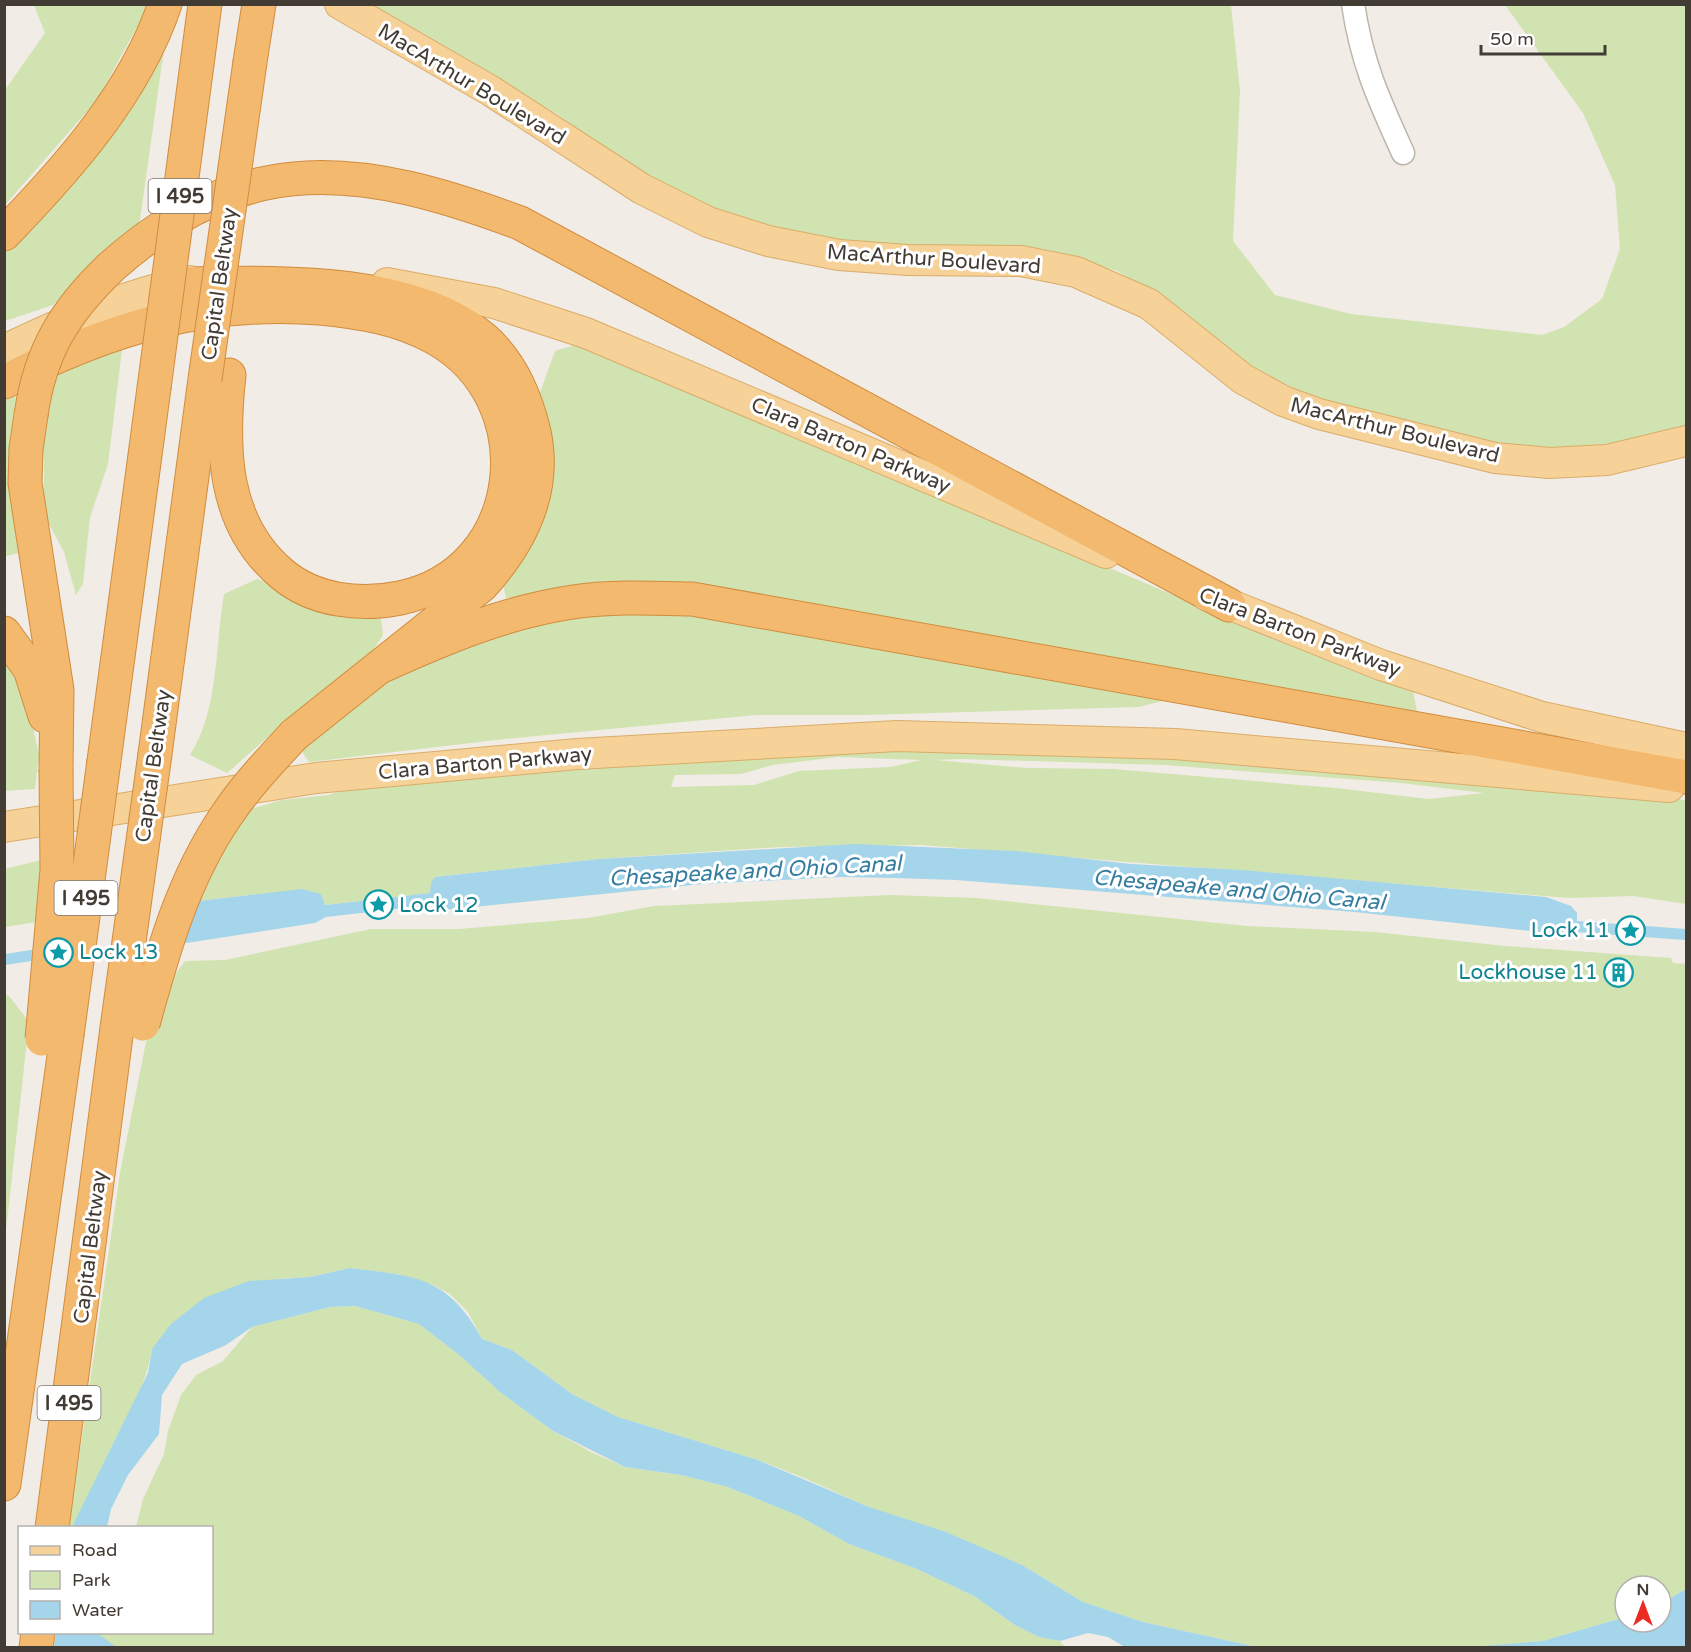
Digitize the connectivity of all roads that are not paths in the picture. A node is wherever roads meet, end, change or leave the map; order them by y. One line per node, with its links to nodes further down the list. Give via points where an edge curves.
1 (165, 4): 7 (highway, via 133,76 53,184)
2 (205, 4): 22 (highway, I 495, bridge, via 104,761)
3 (258, 4): 10 (highway, Capital Beltway / I 495, bridge)
4 (340, 4): 12 (main road, MacArthur Boulevard, via 491,92 642,189 728,229 839,255 1021,261 1076,272 1149,304 1243,379 1283,401 1319,414 1495,458 1549,463 1607,460)
5 (1353, 4): 6 (street, via 1369,77)
6 (1403, 153)
7 (4, 234)
8 (175, 284): 9 (main road, Clara Barton Parkway, via 57,325); 13 (main road, Clara Barton Parkway, via 216,275 306,275 378,282 494,303 586,333); 15 (highway, via 304,284 419,304 483,338 516,380 528,406 537,467 532,502 520,535 482,585)
9 (4, 350)
10 (217, 377): 11 (highway, via 225,416 225,456 239,518 270,564 292,582 348,601 380,602 415,595 444,580 470,559 490,533 503,502 509,471 507,441 498,407 484,382 464,359 436,338 404,324 374,315 303,307 268,306 182,314 93,340); 21 (highway, Capital Beltway / I 495, bridge, via 155,754)
11 (4, 382)
12 (1686, 441)
13 (1229, 605): 16 (main road, Clara Barton Parkway, via 1381,665 1542,717); 17 (highway, bridge, via 520,223 423,191 336,178 296,177 259,183 216,197 174,217 139,242 86,294 51,342 39,369 26,449 25,483 57,690)
14 (4, 633): 17 (highway, via 17,647 41,697)
15 (382, 666): 18 (highway, via 459,632 537,609 613,598 692,599); 21 (highway, bridge, via 294,735 226,815 182,897)
16 (1686, 748)
17 (56, 769): 22 (highway, bridge)
18 (1686, 777)
19 (1686, 789): 20 (main road, Clara Barton Parkway, via 1175,744 897,736 577,754 316,778)
20 (4, 827)
21 (130, 1026): 24 (highway, Capital Beltway / I 495, via 86,1278)
22 (55, 1037): 23 (highway, I 495, via 33,1271)
23 (4, 1484)
24 (52, 1526)

